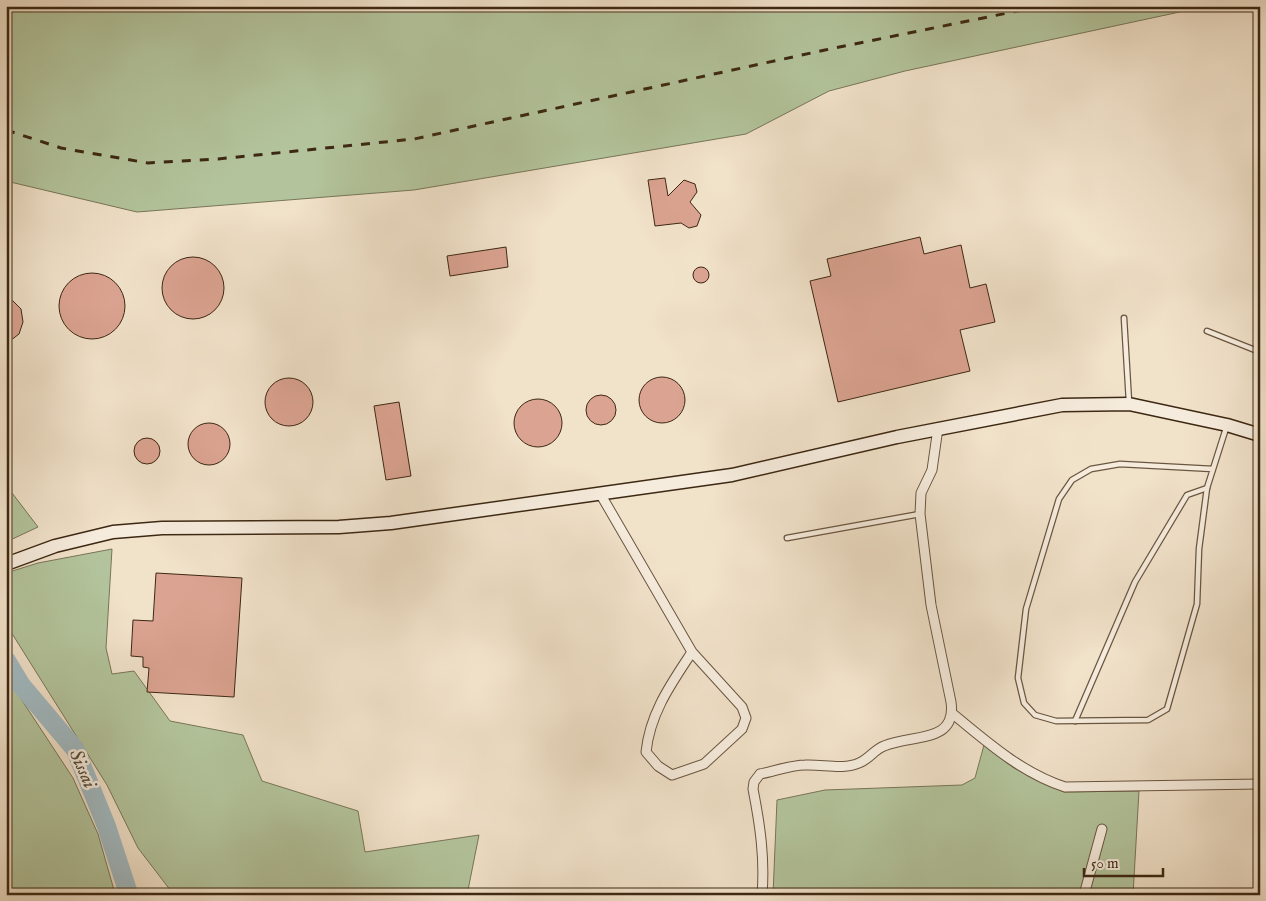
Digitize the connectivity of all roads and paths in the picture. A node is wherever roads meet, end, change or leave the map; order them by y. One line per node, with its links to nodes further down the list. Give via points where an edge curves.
1 (1124, 318): 4 (lane)
2 (1207, 331): 3 (lane)
3 (1260, 352)
4 (1130, 404): 5 (street); 6 (street, via 1062,406)
5 (1227, 425): 7 (street); 8 (lane)
6 (938, 428): 10 (street, via 732,476); 11 (street, via 932,470 921,493)
7 (1260, 435)
8 (1213, 469): 9 (lane); 16 (lane, via 1120,464 1092,469 1072,480 1058,499 1026,609 1018,678 1024,703 1035,715 1056,721)
9 (1207, 488): 16 (lane, via 1187,495 1134,582); 16 (lane, via 1199,549 1197,604 1167,708 1148,720)
10 (601, 495): 13 (street, via 339,527 162,528 113,532 55,546); 14 (street)
11 (920, 514): 12 (lane); 15 (street, via 931,606)
12 (787, 538)
13 (6, 564)
14 (692, 652): 14 (street, via 742,707 746,718 742,729 704,764 672,775 658,766 646,752 648,731 660,700)
15 (953, 714): 17 (street, via 1020,766 1065,787); 19 (street, via 949,725 941,730 883,746 860,763 804,765 760,774 753,789 765,865)
16 (1075, 721)
17 (1260, 784)
18 (1102, 829): 20 (street)
19 (762, 895)
20 (1084, 895)

